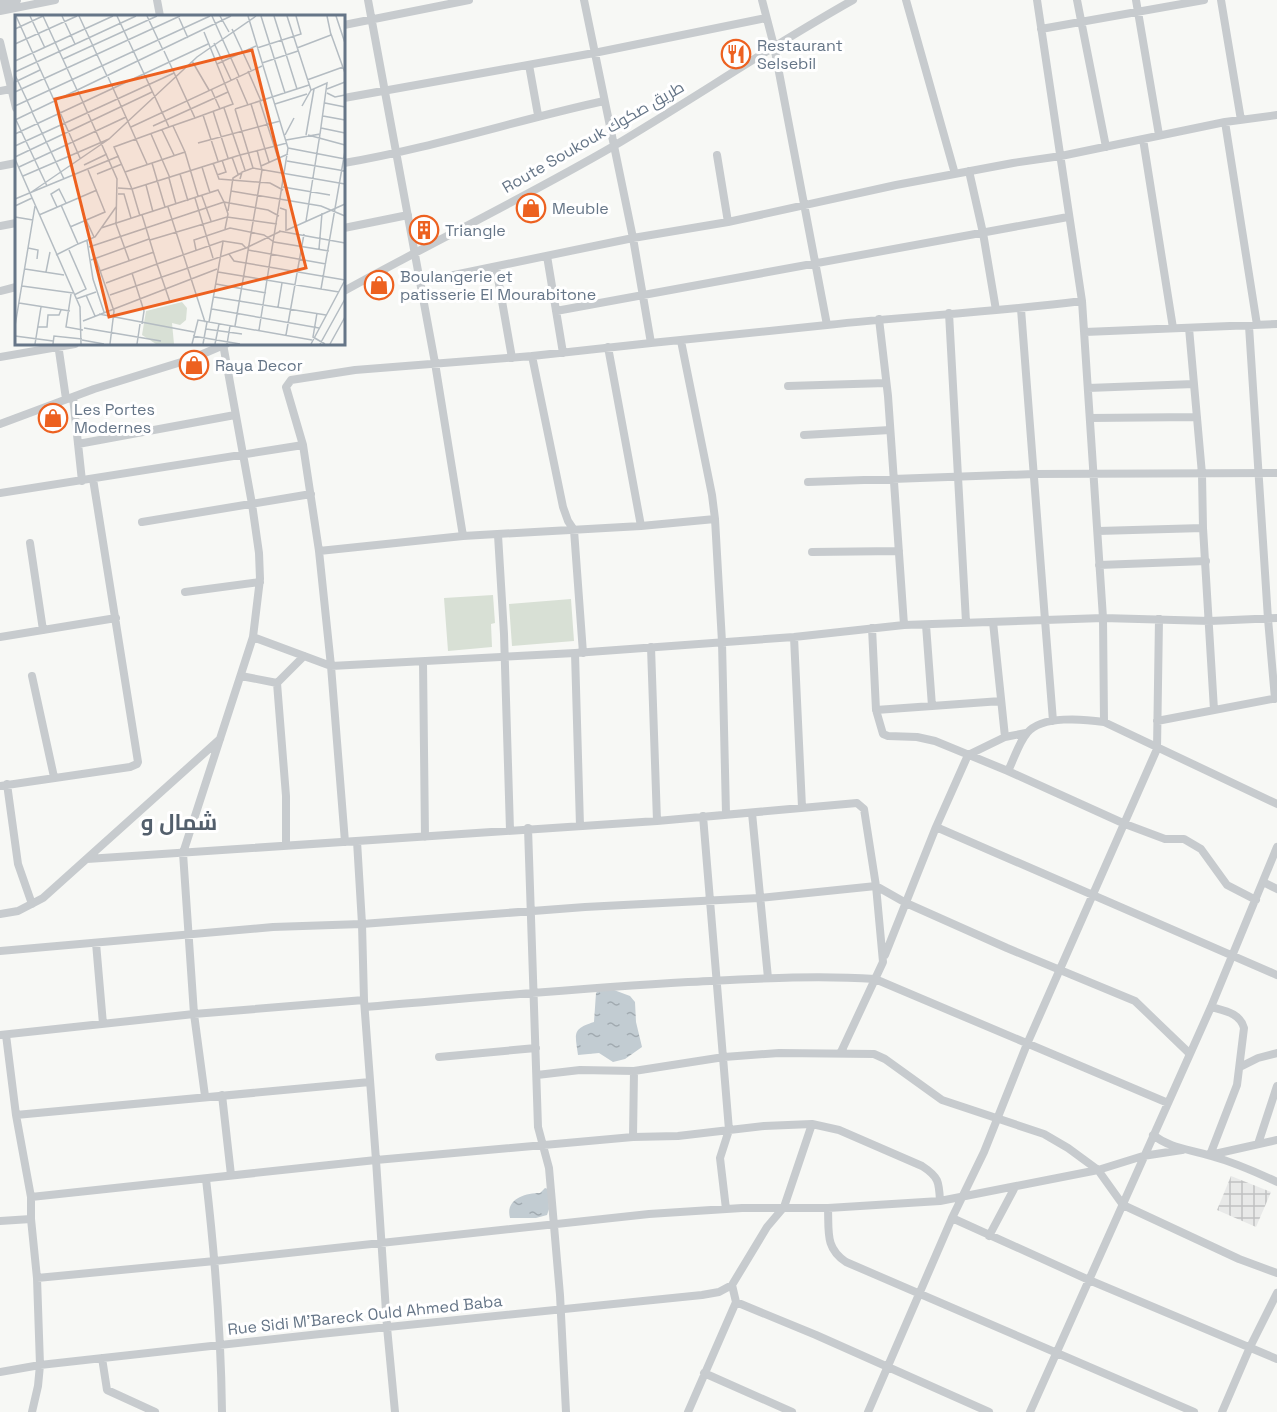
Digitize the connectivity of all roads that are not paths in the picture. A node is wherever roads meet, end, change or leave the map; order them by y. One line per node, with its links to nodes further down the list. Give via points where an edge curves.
1 (17, 0): 15 (street)
2 (55, 0): 16 (street)
3 (158, 0): 18 (street)
4 (368, 0): 20 (street)
5 (469, 0): 20 (street)
6 (584, 0): 26 (street)
7 (762, 0): 19 (street)
8 (853, 0): 25 (street, Route Soukouk طريق صكوك)
9 (906, 0): 48 (street)
10 (1037, 0): 23 (street)
11 (1077, 0): 21 (street)
12 (1136, 0): 17 (street)
13 (1204, 0): 17 (street)
14 (1221, 0): 35 (street)
15 (0, 3)
16 (0, 11)
17 (1139, 11): 21 (street); 37 (street)
18 (160, 15)
19 (766, 18): 25 (street); 26 (street)
20 (371, 19): 22 (street); 30 (street)
21 (1081, 22): 23 (street); 40 (street)
22 (345, 25)
23 (1041, 29): 43 (street)
24 (0, 42): 28 (street)
25 (774, 46): 39 (street, Route Soukouk طريق صكوك); 49 (street)
26 (594, 53): 27 (street); 32 (street)
27 (529, 65): 30 (street); 33 (street)
28 (14, 89): 29 (street)
29 (0, 91)
30 (385, 91): 31 (street); 41 (street)
31 (345, 98)
32 (604, 101): 33 (street); 39 (street)
33 (538, 115): 41 (street)
34 (1277, 115): 35 (street)
35 (1240, 120): 36 (street)
36 (1225, 122): 37 (street); 75 (street)
37 (1159, 135): 38 (street)
38 (1143, 139): 40 (street); 76 (street)
39 (613, 146): 57 (street); 58 (street, Route Soukouk طريق صكوك)
40 (1106, 147): 43 (street)
41 (397, 154): 45 (street); 50 (street)
42 (717, 155): 52 (street)
43 (1061, 156): 47 (street); 51 (street)
44 (15, 163): 46 (street)
45 (345, 163)
46 (0, 166)
47 (969, 171): 48 (street); 56 (street)
48 (955, 174): 49 (street)
49 (804, 206): 52 (street); 60 (street)
50 (408, 215): 55 (street); 58 (street)
51 (1068, 217): 56 (street); 67 (street)
52 (728, 222): 57 (street)
53 (15, 223): 54 (street)
54 (0, 226)
55 (345, 228)
56 (983, 233): 60 (street); 69 (street)
57 (633, 238): 59 (street); 66 (street)
58 (415, 253): 62 (street); 64 (street, Route Soukouk طريق صكوك)
59 (547, 256): 61 (street); 70 (street)
60 (816, 265): 66 (street); 74 (street)
61 (496, 267): 62 (street); 88 (street)
62 (420, 282): 89 (street)
63 (15, 287): 65 (street)
64 (345, 290)
65 (0, 291)
66 (643, 295): 70 (street); 80 (street)
67 (1082, 301): 68 (street); 78 (street)
68 (1021, 309): 69 (street); 105 (street)
69 (996, 310): 71 (street)
70 (556, 311): 85 (street)
71 (949, 313): 72 (street); 109 (street)
72 (879, 319): 74 (street); 90 (street)
73 (1277, 324): 75 (street)
74 (826, 325): 79 (street)
75 (1253, 326): 77 (street); 108 (street)
76 (1173, 328): 77 (street); 78 (street)
77 (1189, 328): 91 (street)
78 (1085, 332): 93 (street)
79 (681, 341): 80 (street); 117 (street)
80 (651, 343): 84 (street)
81 (58, 345): 87 (street); 94 (street)
82 (223, 345): 94 (street)
83 (225, 345): 95 (street)
84 (608, 347): 85 (street); 119 (street)
85 (563, 352): 86 (street)
86 (532, 356): 88 (street); 121 (street, via 566,516)
87 (0, 357)
88 (512, 358): 89 (street)
89 (435, 363): 102 (street, via 291,380 286,387); 124 (street)
90 (886, 384): 92 (street); 99 (street)
91 (1194, 384): 93 (street); 96 (street)
92 (788, 386)
93 (1088, 388): 97 (street)
94 (69, 398): 98 (street); 101 (street)
95 (236, 415): 101 (street); 103 (street)
96 (1197, 417): 97 (street); 107 (street)
97 (1090, 418): 106 (street)
98 (0, 424)
99 (890, 430): 100 (street); 111 (street)
100 (804, 435)
101 (78, 444): 112 (street)
102 (303, 445): 103 (street); 115 (street)
103 (243, 455): 110 (street); 116 (street)
104 (1277, 473): 108 (street)
105 (1034, 474): 106 (street); 109 (street); 136 (street)
106 (1094, 474): 107 (street); 122 (street)
107 (1202, 474): 108 (street); 120 (street)
108 (1259, 474): 135 (street)
109 (958, 477): 111 (street); 139 (street)
110 (93, 479): 112 (street); 133 (street)
111 (894, 479): 113 (street); 127 (street)
112 (82, 481): 114 (street)
113 (808, 482)
114 (0, 492)
115 (311, 494): 116 (street); 126 (street)
116 (252, 504): 118 (street); 131 (street)
117 (715, 519): 119 (street); 148 (street)
118 (142, 522)
119 (641, 526): 121 (street)
120 (1203, 528): 122 (street); 129 (street)
121 (574, 530): 123 (street); 150 (street)
122 (1098, 531): 130 (street)
123 (498, 535): 124 (street); 152 (street)
124 (463, 536): 126 (street)
125 (30, 543): 144 (street)
126 (319, 551): 154 (street)
127 (899, 551): 128 (street); 141 (street)
128 (812, 552)
129 (1206, 561): 130 (street); 138 (street)
130 (1100, 565): 134 (street)
131 (260, 582): 132 (street); 146 (street)
132 (186, 592)
133 (116, 618): 144 (street); 172 (street, via 138,762 130,767)
134 (1103, 618): 136 (street); 137 (street); 165 (street)
135 (1272, 619): 138 (street); 158 (street)
136 (1045, 620): 140 (street); 164 (street)
137 (1159, 620): 138 (street); 163 (street)
138 (1209, 621): 162 (street)
139 (966, 622): 140 (street); 142 (street)
140 (993, 622): 159 (street)
141 (904, 625): 142 (street); 143 (street)
142 (926, 625): 160 (street)
143 (872, 628): 147 (street); 161 (street)
144 (43, 630): 145 (street)
145 (0, 637)
146 (253, 637): 151 (street); 156 (street)
147 (794, 637): 148 (street); 175 (street)
148 (722, 642): 149 (street); 176 (street)
149 (651, 647): 150 (street); 179 (street)
150 (579, 653): 152 (street); 181 (street)
151 (304, 656): 154 (street); 157 (street)
152 (504, 657): 153 (street); 184 (street)
153 (423, 663): 154 (street); 185 (street)
154 (331, 666): 187 (street)
155 (32, 676): 172 (street)
156 (241, 676): 157 (street); 168 (street)
157 (277, 683): 188 (street)
158 (1276, 699): 162 (street)
159 (1001, 701): 160 (street); 167 (street)
160 (932, 706): 161 (street)
161 (876, 710): 170 (street, via 883,734 927,738)
162 (1214, 710): 163 (street)
163 (1157, 720): 169 (street)
164 (1053, 721): 165 (street); 166 (street)
165 (1104, 722): 169 (street)
166 (1026, 733): 167 (street); 171 (street)
167 (1005, 737): 170 (street)
168 (221, 738): 190 (street); 191 (street)
169 (1157, 749): 174 (street); 180 (street)
170 (968, 755): 171 (street); 182 (street)
171 (1008, 771): 180 (street)
172 (54, 777): 173 (street)
173 (4, 785): 200 (street, via 18,864)
174 (1277, 804)
175 (802, 807): 177 (street); 193 (street, via 861,805)
176 (726, 813): 177 (street); 178 (street)
177 (752, 813): 196 (street)
178 (703, 816): 179 (street); 197 (street)
179 (657, 821): 181 (street)
180 (1125, 824): 195 (street); 198 (street, via 1165,839 1184,839 1193,844 1227,885)
181 (580, 826): 183 (street)
182 (936, 827): 195 (street); 199 (street)
183 (528, 828): 184 (street); 201 (street)
184 (510, 830): 185 (street)
185 (425, 837): 186 (street)
186 (357, 840): 187 (street); 203 (street)
187 (345, 842): 188 (street)
188 (286, 845): 190 (street)
189 (1277, 847): 192 (street)
190 (183, 854): 191 (street); 204 (street)
191 (87, 859): 200 (street)
192 (1263, 882): 194 (street); 198 (street)
193 (876, 886): 196 (street); 199 (street); 208 (street)
194 (1277, 889)
195 (1092, 895): 207 (street); 209 (street)
196 (759, 898): 197 (street); 211 (street)
197 (710, 900): 201 (street); 213 (street)
198 (1256, 900): 207 (street)
199 (906, 903): 208 (street); 209 (street)
200 (32, 904): 202 (street)
201 (531, 911): 203 (street); 214 (street)
202 (0, 914)
203 (362, 924): 204 (street, via 273,927); 215 (street)
204 (188, 936): 205 (street); 217 (street)
205 (96, 943): 206 (street); 218 (street)
206 (0, 951)
207 (1232, 957): 210 (street); 216 (street)
208 (883, 958): 212 (street)
209 (1060, 970): 220 (street); 223 (street, via 1135,1001)
210 (1277, 975)
211 (768, 978): 212 (street, via 835,976); 213 (street)
212 (875, 980): 220 (street); 222 (street)
213 (718, 981): 214 (street); 226 (street)
214 (534, 992): 215 (street); 221 (street)
215 (365, 1004): 217 (street); 230 (street)
216 (1211, 1007): 223 (street); 227 (street, via 1242,1020)
217 (194, 1014): 218 (street); 233 (street)
218 (103, 1024): 219 (street)
219 (3, 1035): 235 (street)
220 (1027, 1044): 234 (street); 236 (street)
221 (536, 1048): 225 (street); 229 (street)
222 (841, 1052): 226 (street); 236 (street, via 874,1054 942,1100)
223 (1189, 1053): 234 (street)
224 (1277, 1053): 227 (street)
225 (439, 1057)
226 (724, 1057): 228 (street); 238 (street)
227 (1240, 1067): 245 (street, via 1230,1106)
228 (634, 1071): 229 (street, via 580,1070); 240 (street)
229 (537, 1075): 243 (street, via 538,1127)
230 (370, 1082): 232 (street); 247 (street)
231 (1277, 1086): 242 (street)
232 (222, 1095): 233 (street); 250 (street)
233 (205, 1096): 235 (street)
234 (1168, 1103): 239 (street)
235 (16, 1115): 254 (street)
236 (997, 1118): 248 (street, via 1044,1134); 255 (street)
237 (812, 1124): 238 (street); 256 (street, via 839,1130 934,1173); 258 (street)
238 (729, 1130): 240 (street); 260 (street, via 720,1158)
239 (1154, 1135): 244 (street); 246 (street)
240 (633, 1137): 243 (street)
241 (1277, 1140): 242 (street)
242 (1258, 1144): 245 (street)
243 (544, 1146): 247 (street); 264 (street)
244 (1182, 1150): 245 (street); 246 (street)
245 (1210, 1155): 252 (street)
246 (1143, 1156): 248 (street); 257 (street)
247 (376, 1160): 250 (street); 266 (street)
248 (1098, 1170): 253 (street); 257 (street)
249 (1277, 1170): 252 (street)
250 (231, 1175): 251 (street)
251 (206, 1179): 254 (street); 267 (street)
252 (1275, 1181)
253 (1015, 1187): 255 (street); 265 (street)
254 (31, 1197): 261 (street)
255 (964, 1197): 256 (street); 262 (street)
256 (940, 1201): 259 (street)
257 (1123, 1205): 268 (street); 270 (street)
258 (784, 1207): 259 (street); 260 (street); 271 (street, via 767,1227)
259 (828, 1208): 273 (street, via 829,1241 838,1257)
260 (726, 1209): 264 (street)
261 (31, 1218): 263 (street); 269 (street)
262 (952, 1218): 265 (street); 273 (street)
263 (0, 1221)
264 (553, 1223): 266 (street); 275 (street)
265 (989, 1236): 270 (street)
266 (382, 1243): 267 (street); 276 (street)
267 (215, 1261): 269 (street); 277 (street)
268 (1277, 1273)
269 (37, 1278): 282 (street)
270 (1089, 1280): 278 (street); 279 (street)
271 (732, 1285): 274 (street); 275 (street, Rue Sidi M'Bareck Ould Ahmed Baba, via 702,1295)
272 (1277, 1293): 278 (street)
273 (919, 1294): 279 (street); 283 (street)
274 (736, 1302): 283 (street); 285 (street)
275 (560, 1310): 276 (street, Rue Sidi M'Bareck Ould Ahmed Baba); 290 (street)
276 (387, 1327): 277 (street, Rue Sidi M'Bareck Ould Ahmed Baba); 289 (street)
277 (221, 1345): 280 (street, Rue Sidi M'Bareck Ould Ahmed Baba); 288 (street)
278 (1250, 1347): 281 (street); 297 (street)
279 (1056, 1352): 295 (street); 296 (street)
280 (102, 1358): 282 (street, Rue Sidi M'Bareck Ould Ahmed Baba); 287 (street, via 107,1390)
281 (1277, 1359)
282 (39, 1365): 284 (street, Rue Sidi M'Bareck Ould Ahmed Baba); 286 (street)
283 (888, 1367): 293 (street); 294 (street)
284 (0, 1372)
285 (704, 1373): 291 (street); 292 (street)
286 (32, 1412)
287 (155, 1412)
288 (222, 1412)
289 (394, 1412)
290 (566, 1412)
291 (688, 1412)
292 (792, 1412)
293 (868, 1412)
294 (989, 1412)
295 (1030, 1412)
296 (1194, 1412)
297 (1222, 1412)

